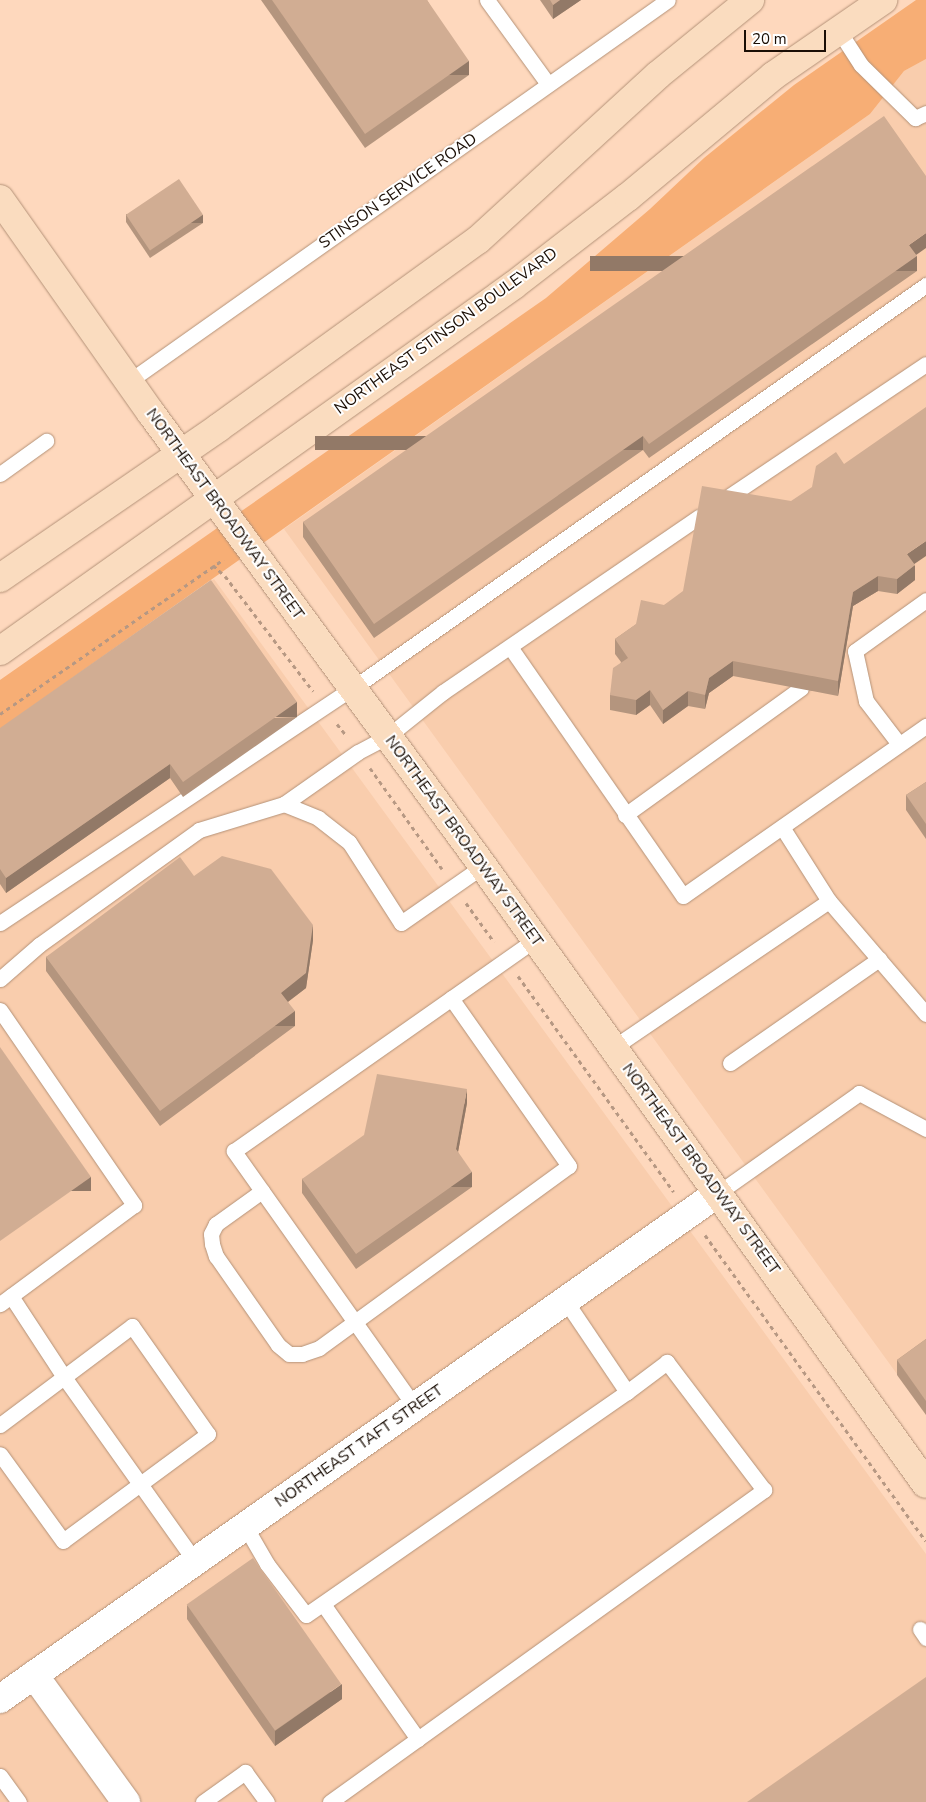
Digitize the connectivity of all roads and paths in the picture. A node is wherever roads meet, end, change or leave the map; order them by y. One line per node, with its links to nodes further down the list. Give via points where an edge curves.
1 (487, 0): 6 (lane)
2 (668, 0): 6 (lane, STINSON SERVICE ROAD)
3 (750, 0): 13 (main road, via 658,75 478,240)
4 (883, 0): 5 (main road, NORTHEAST STINSON BOULEVARD)
5 (839, 31): 7 (lane, via 861,65 915,118); 15 (main road, NORTHEAST STINSON BOULEVARD, via 773,76 628,197 514,285)
6 (548, 84): 11 (lane, STINSON SERVICE ROAD)
7 (926, 113)
8 (0, 199): 11 (main road, NORTHEAST BROADWAY STREET)
9 (926, 285): 23 (lane)
10 (926, 364): 16 (lane)
11 (128, 382): 13 (main road, NORTHEAST BROADWAY STREET)
12 (46, 441): 14 (lane)
13 (180, 453): 15 (main road, NORTHEAST BROADWAY STREET); 19 (main road)
14 (0, 474)
15 (212, 498): 22 (main road, NORTHEAST STINSON BOULEVARD); 23 (main road, NORTHEAST BROADWAY STREET)
16 (718, 503)
17 (699, 517): 21 (lane)
18 (221, 561): 25 (path)
19 (0, 578)
20 (926, 600): 28 (lane, via 850,654 866,700)
21 (510, 647): 27 (lane, via 443,692); 30 (lane)
22 (0, 651)
23 (353, 688): 27 (main road, NORTHEAST BROADWAY STREET); 34 (lane)
24 (801, 688): 30 (lane)
25 (0, 714)
26 (926, 726): 28 (lane)
27 (388, 736): 29 (lane, via 358,752); 32 (main road, NORTHEAST BROADWAY STREET)
28 (900, 744): 31 (lane)
29 (284, 804): 32 (lane, via 318,818 349,842 401,923); 37 (lane, via 199,830 39,945)
30 (625, 815): 31 (lane, via 684,896)
31 (782, 827): 33 (lane)
32 (483, 866): 35 (main road, NORTHEAST BROADWAY STREET)
33 (829, 901): 36 (lane); 41 (lane)
34 (0, 924)
35 (536, 939): 38 (lane); 41 (main road, NORTHEAST BROADWAY STREET)
36 (879, 959): 40 (lane); 42 (lane)
37 (0, 978)
38 (451, 998): 44 (lane, via 234,1151); 49 (lane, via 569,1166)
39 (0, 1010): 47 (lane, via 134,1205)
40 (926, 1014)
41 (614, 1047): 45 (main road, NORTHEAST BROADWAY STREET)
42 (730, 1063)
43 (926, 1129): 45 (lane, via 859,1093)
44 (262, 1191): 49 (lane); 49 (lane, via 216,1224 211,1234 216,1256 272,1337 290,1354 302,1354 319,1348)
45 (718, 1193): 48 (street, NORTHEAST TAFT STREET); 56 (main road, NORTHEAST BROADWAY STREET)
46 (706, 1237): 58 (path)
47 (6, 1300): 50 (lane)
48 (566, 1300): 51 (lane); 52 (street, NORTHEAST TAFT STREET)
49 (355, 1322): 52 (lane)
50 (64, 1378): 53 (lane); 55 (lane); 55 (lane, via 132,1326 208,1434)
51 (627, 1392): 60 (lane); 63 (lane, via 667,1362 764,1490)
52 (414, 1407): 57 (street, NORTHEAST TAFT STREET)
53 (0, 1425)
54 (0, 1454): 55 (lane, via 63,1541)
55 (140, 1482): 59 (lane)
56 (926, 1484)
57 (245, 1526): 59 (street, NORTHEAST TAFT STREET); 60 (lane, via 267,1564 306,1615)
58 (926, 1541)
59 (195, 1561): 61 (street, NORTHEAST TAFT STREET)
60 (323, 1604): 63 (lane)
61 (34, 1675): 62 (street, NORTHEAST TAFT STREET); 66 (street)
62 (0, 1699)
63 (418, 1739): 69 (lane)
64 (0, 1776): 65 (lane)
65 (19, 1802)
66 (126, 1802)
67 (203, 1802): 68 (lane, via 245,1772)
68 (267, 1802)
69 (330, 1802)

